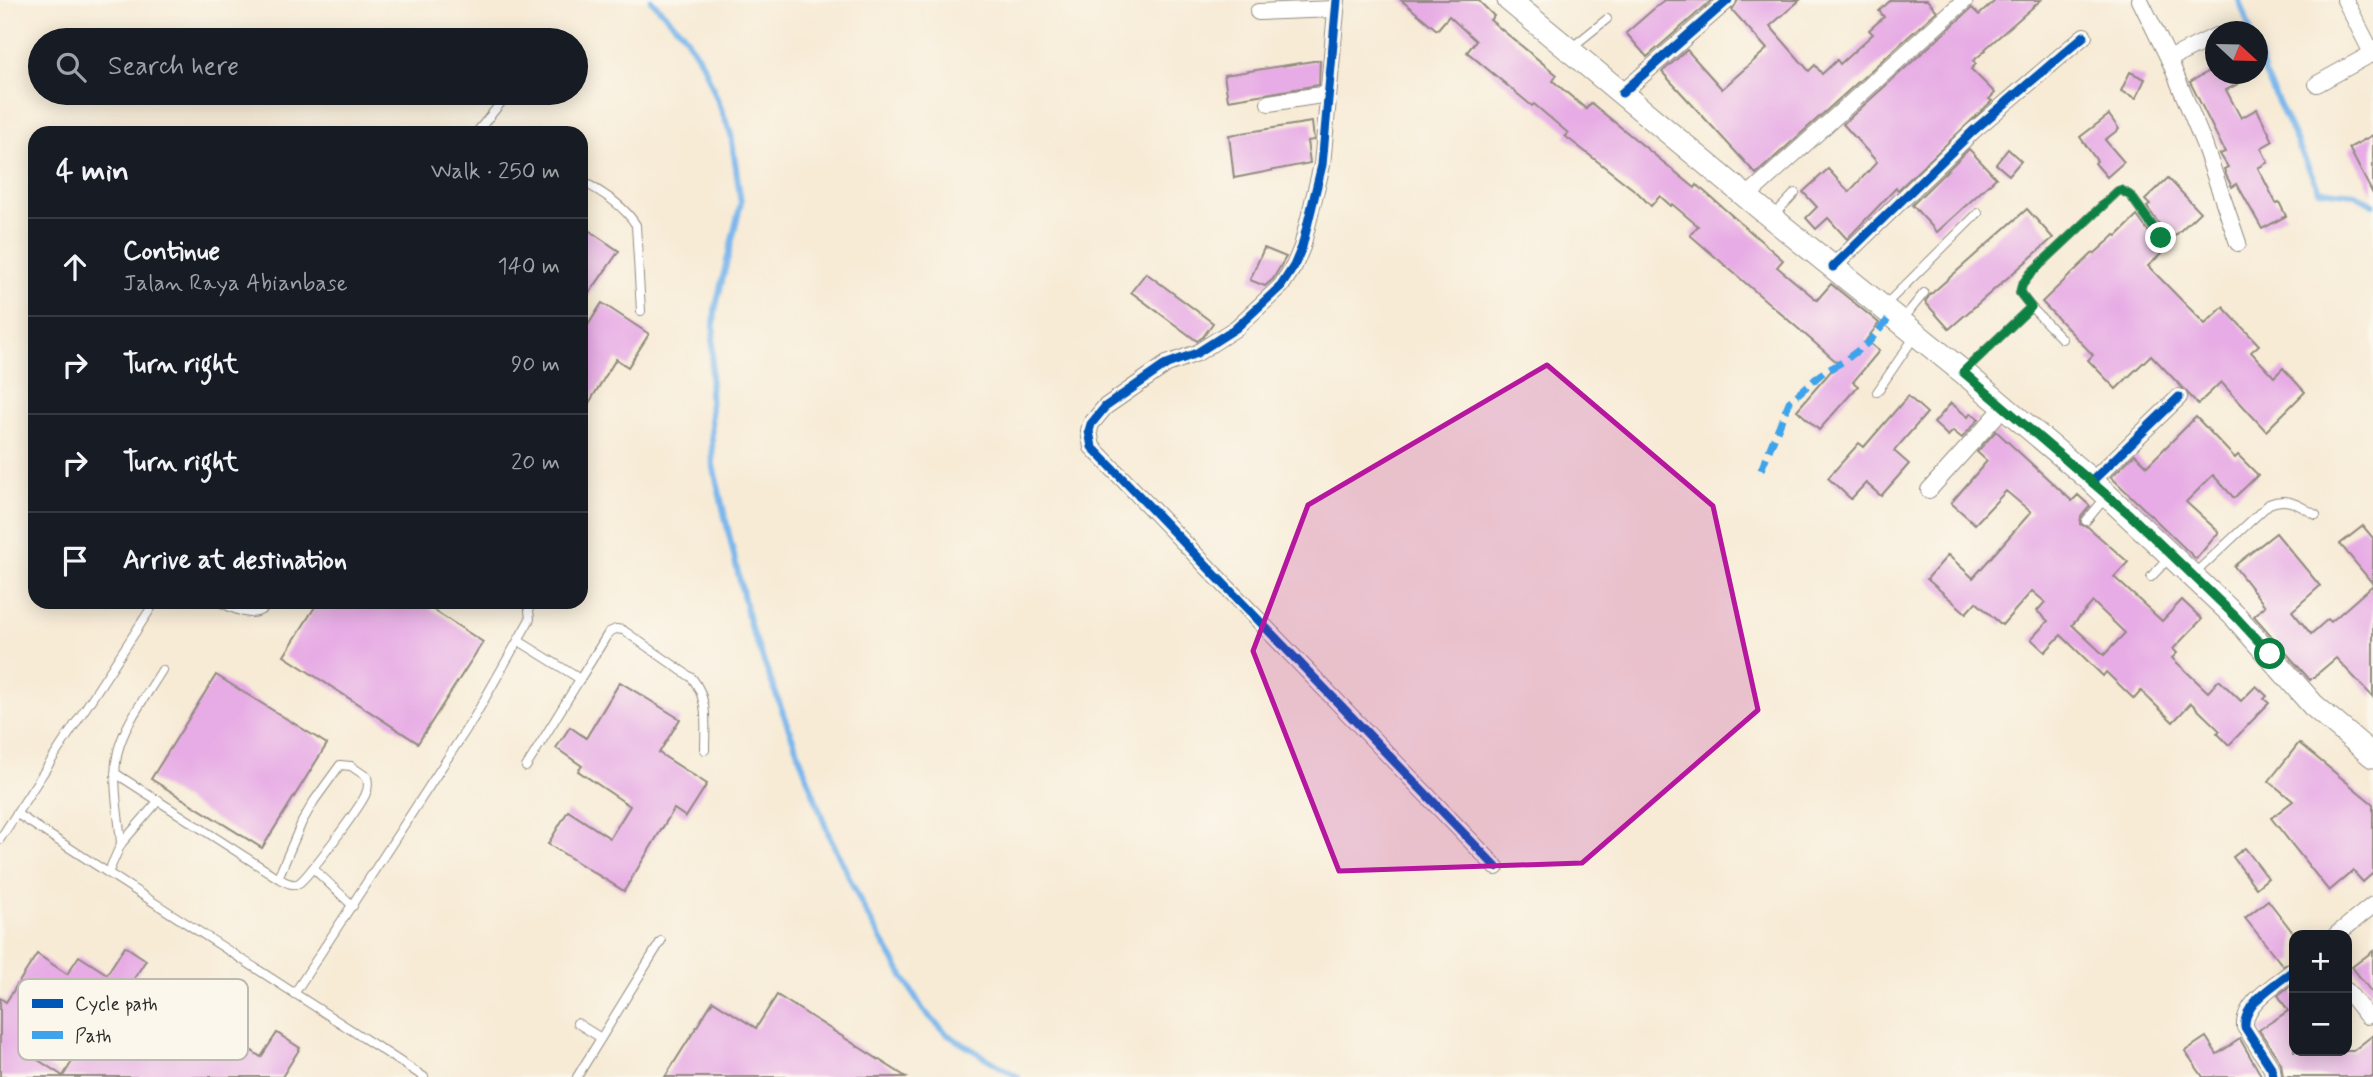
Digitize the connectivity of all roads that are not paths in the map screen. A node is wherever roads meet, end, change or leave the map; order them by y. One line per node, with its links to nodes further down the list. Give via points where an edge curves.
1 (1509, 0): 11 (main road)
2 (1728, 0): 15 (street)
3 (1965, 0): 22 (street)
4 (2140, 0): 13 (street)
5 (2345, 0): 12 (street)
6 (1336, 4): 7 (street); 16 (street)
7 (1258, 12)
8 (1607, 19): 11 (lane)
9 (2084, 36): 27 (street, via 1973,131)
10 (2205, 41): 13 (street)
11 (1569, 50): 15 (main road)
12 (2373, 54): 14 (street)
13 (2169, 59): 26 (street)
14 (2317, 84)
15 (1622, 93): 22 (main road)
16 (1328, 94): 17 (street); 60 (street, via 1322,165 1302,247 1281,286 1236,328 1167,364 1105,407 1089,431 1092,447)
17 (1269, 103)
18 (499, 105): 19 (lane)
19 (482, 126)
20 (588, 184): 31 (lane, via 616,202 636,225)
21 (1795, 193): 24 (lane)
22 (1746, 197): 24 (main road)
23 (1978, 213): 29 (lane)
24 (1772, 218): 27 (main road)
25 (2161, 238): 30 (lane, via 2131,196 2118,191 2022,285 2020,293)
26 (2238, 243)
27 (1833, 267): 29 (main road)
28 (1924, 293): 32 (lane)
29 (1883, 307): 32 (main road)
30 (2031, 307): 33 (lane); 34 (lane)
31 (641, 311)
32 (1909, 328): 34 (main road); 35 (lane)
33 (2062, 338)
34 (1963, 372): 37 (main road)
35 (1877, 392)
36 (2179, 397): 38 (street)
37 (2004, 407): 38 (main road); 39 (street)
38 (2100, 488): 41 (lane); 42 (main road)
39 (1929, 490)
40 (2316, 515): 43 (lane, via 2286,500 2269,504)
41 (2086, 521)
42 (2172, 554): 43 (main road); 44 (lane)
43 (2193, 575): 53 (main road, via 2313,705)
44 (2151, 577)
45 (150, 609): 57 (lane)
46 (234, 609): 47 (lane, via 254,614)
47 (264, 609)
48 (529, 609): 49 (lane, via 530,620)
49 (519, 641): 51 (lane); 65 (lane)
50 (162, 670): 55 (lane, via 122,739)
51 (580, 679): 52 (lane, via 609,632 624,630 701,689); 54 (lane)
52 (705, 750)
53 (2373, 757)
54 (526, 767)
55 (115, 773): 56 (lane); 59 (lane)
56 (159, 800): 59 (lane); 63 (lane)
57 (17, 814): 58 (lane); 62 (lane)
58 (0, 839)
59 (121, 844): 62 (lane)
60 (1496, 867)
61 (313, 868): 63 (lane, via 296,884); 63 (lane, via 366,795 367,777 351,766 340,765 314,801); 65 (lane)
62 (108, 873): 69 (lane)
63 (278, 878)
64 (2373, 905): 66 (street)
65 (353, 906): 69 (lane)
66 (2342, 930)
67 (661, 940): 73 (lane)
68 (2289, 974): 76 (street, via 2254,1003 2244,1020)
69 (295, 993): 74 (lane)
70 (2349, 993): 71 (street)
71 (2367, 1016)
72 (577, 1023): 73 (lane)
73 (601, 1038): 75 (lane)
74 (424, 1077)
75 (577, 1077)
76 (2273, 1077)

